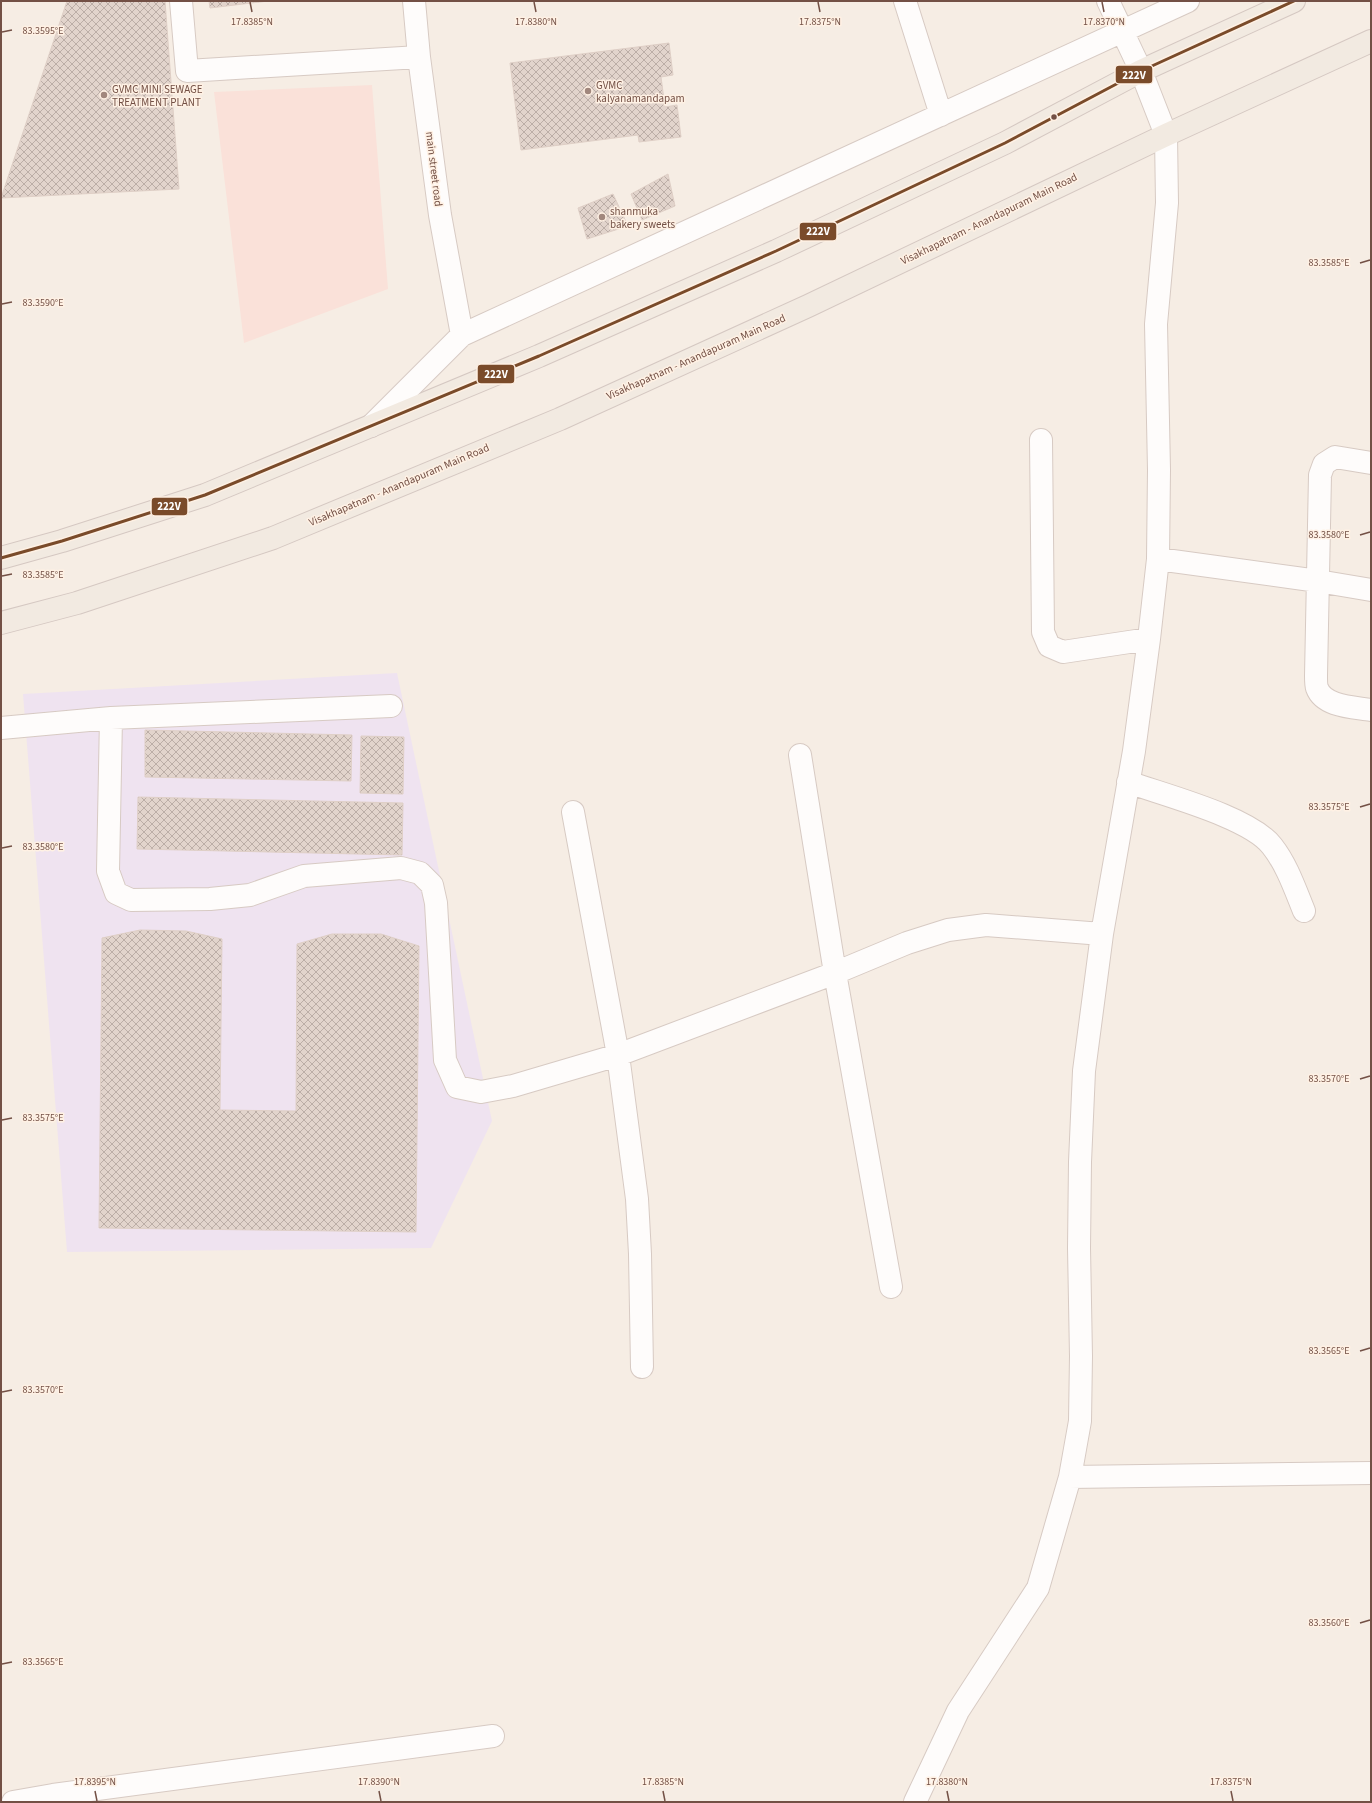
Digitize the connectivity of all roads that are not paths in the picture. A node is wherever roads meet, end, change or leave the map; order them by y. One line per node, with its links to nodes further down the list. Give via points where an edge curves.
1 (181, 1): 9 (street, via 187,71)
2 (414, 1): 9 (street, main street road)
3 (905, 1): 11 (street)
4 (1108, 1): 7 (street)
5 (1188, 1): 7 (street)
6 (1294, 1): 10 (main road)
7 (1123, 32): 10 (street); 11 (street)
8 (1371, 41): 12 (main road, Visakhapatnam - Anandapuram Main Road)
9 (419, 57): 13 (street, main street road, via 440,215)
10 (1142, 71): 12 (street); 14 (main road, via 1005,143 776,251)
11 (941, 115): 13 (street)
12 (1166, 134): 18 (street, via 1167,204 1156,324); 21 (main road, Visakhapatnam - Anandapuram Main Road, via 808,306 560,419 273,538 77,604)
13 (462, 335): 14 (street)
14 (371, 427): 17 (main road, via 205,495)
15 (1041, 440): 22 (street, via 1043,632 1049,646 1063,652)
16 (1371, 463): 19 (street, via 1335,457 1324,464 1320,475)
17 (1, 558)
18 (1158, 559): 19 (street); 22 (street)
19 (1318, 581): 20 (street); 24 (street, via 1318,689 1326,700)
20 (1371, 590)
21 (1, 623)
22 (1149, 639): 28 (street)
23 (391, 706): 25 (street)
24 (1371, 710)
25 (111, 718): 26 (street); 33 (street, via 108,871 116,893 131,900 210,899 250,896 304,876 401,868 420,872 432,885 436,903 445,1060 457,1088 481,1092 506,1087)
26 (1, 728)
27 (800, 756): 32 (street)
28 (1128, 782): 30 (street, via 1248,826 1271,845 1287,870); 31 (street)
29 (573, 812): 33 (street)
30 (1304, 911)
31 (1102, 934): 32 (street, via 986,925 956,929 907,943); 37 (street, via 1084,1071 1079,1248 1082,1356 1080,1421)
32 (835, 973): 33 (street); 34 (street)
33 (618, 1055): 35 (street, via 638,1199)
34 (891, 1287)
35 (642, 1368)
36 (1371, 1473): 37 (street)
37 (1070, 1477): 40 (street, via 1038,1588 958,1711)
38 (493, 1736): 39 (street)
39 (13, 1802)
40 (915, 1802)

